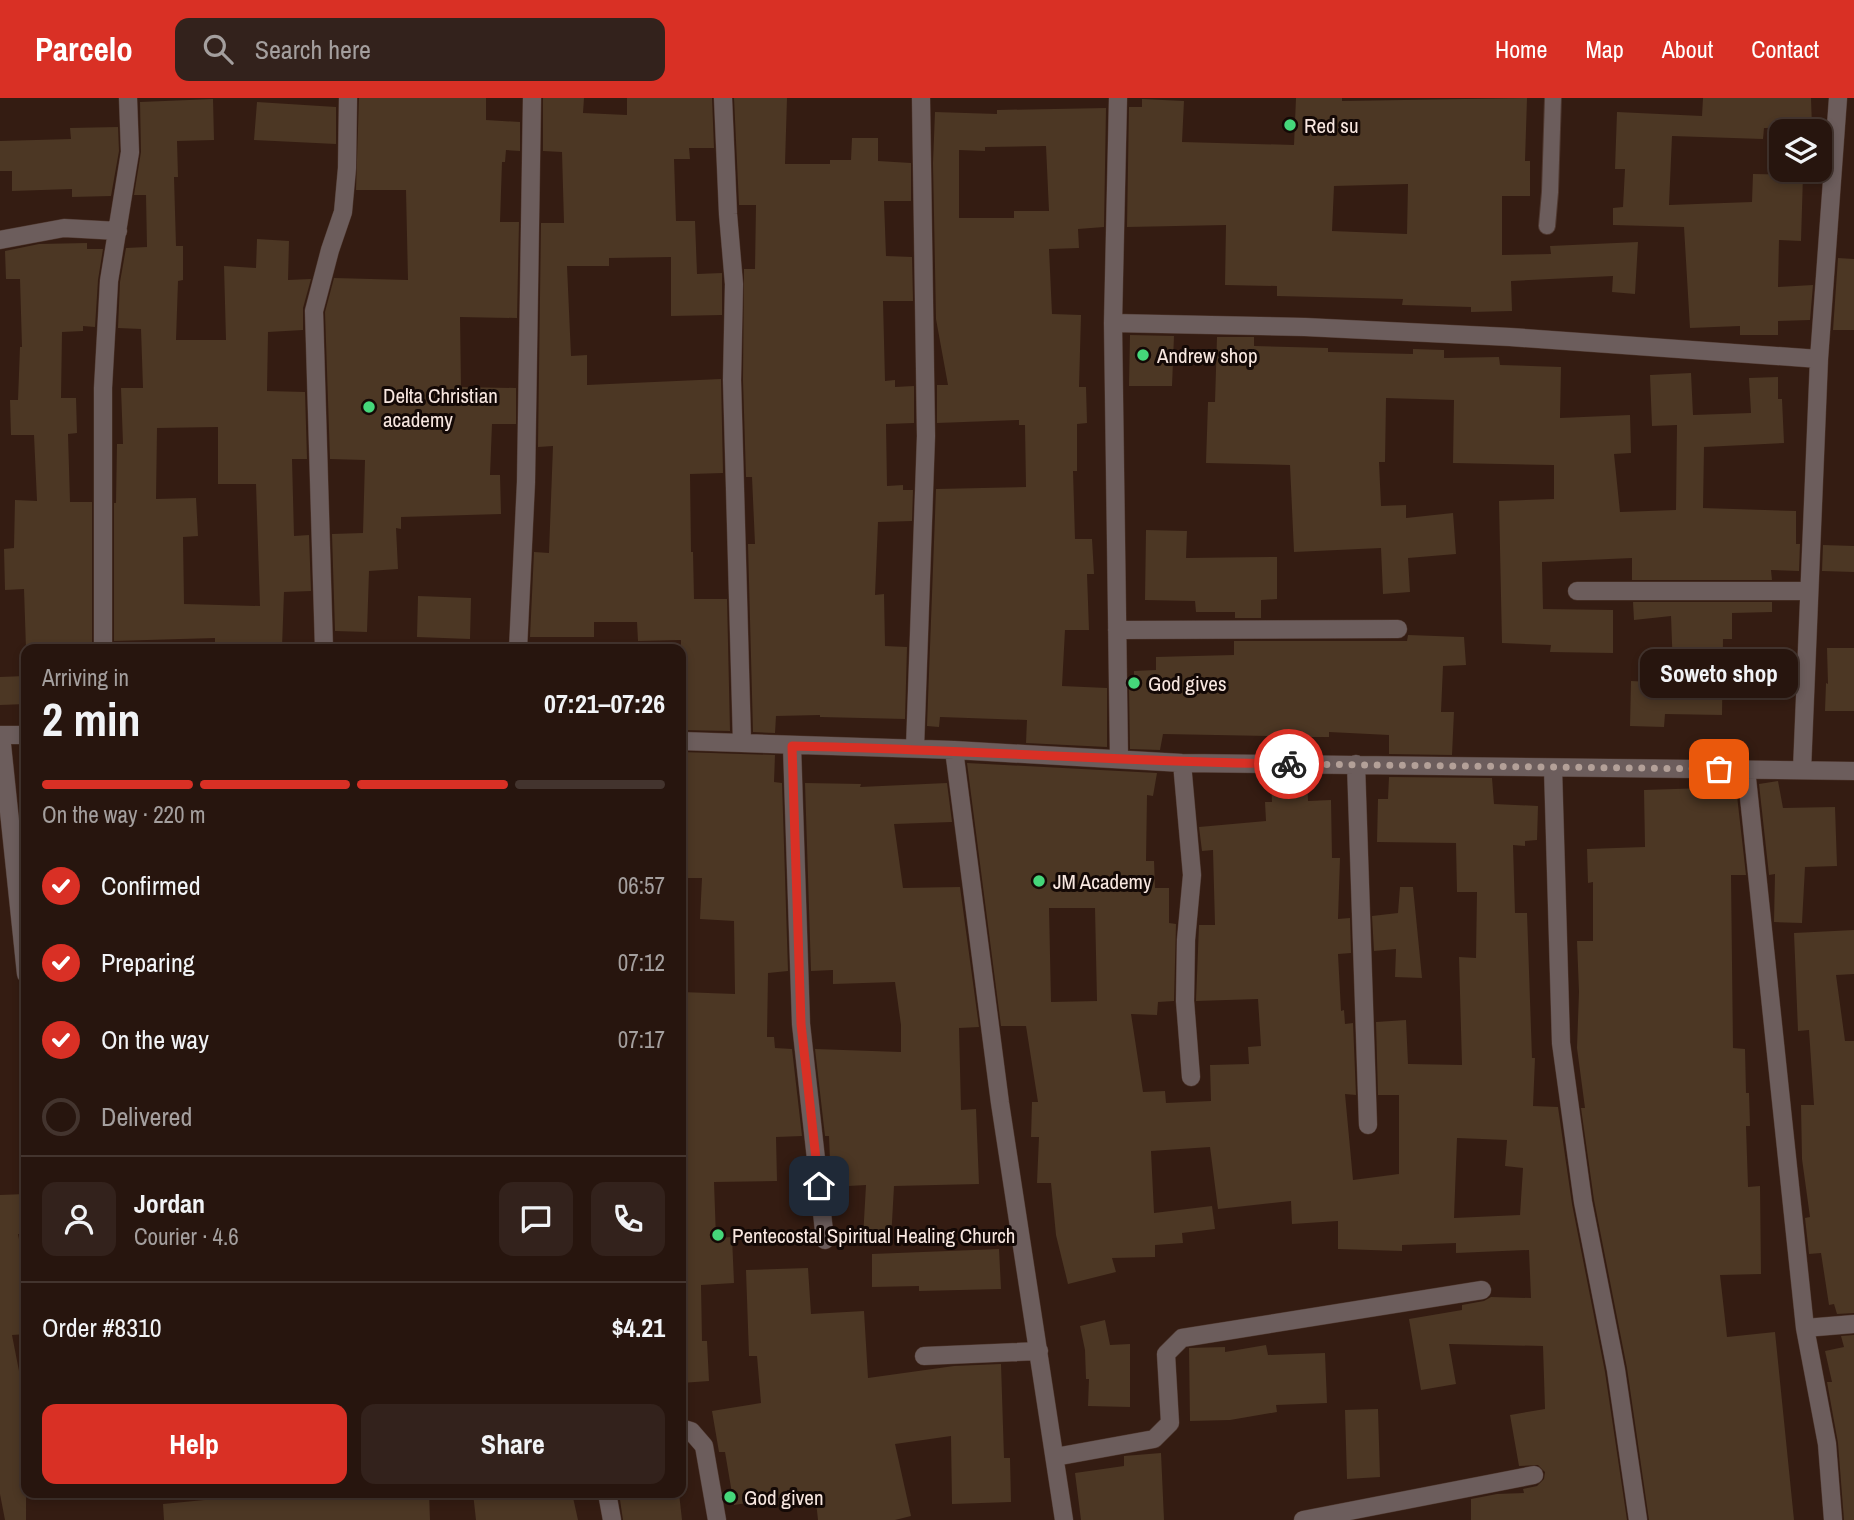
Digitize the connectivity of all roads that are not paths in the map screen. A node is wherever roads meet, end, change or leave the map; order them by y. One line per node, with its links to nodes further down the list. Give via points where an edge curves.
1 (128, 98): 10 (street, via 130,152)
2 (348, 98): 19 (street, via 344,212 314,311)
3 (532, 98): 20 (street, via 526,482)
4 (723, 98): 24 (street, via 734,284 732,380)
5 (920, 98): 26 (street, via 926,436)
6 (1118, 98): 12 (street)
7 (1553, 98): 9 (lane)
8 (1838, 98): 13 (street)
9 (1547, 226)
10 (118, 231): 11 (street, via 64,228); 18 (street, via 108,281 103,388)
11 (0, 240)
12 (1113, 323): 13 (street, via 1510,337); 16 (street)
13 (1819, 359): 15 (street)
14 (1577, 591): 15 (street)
15 (1809, 591): 33 (street)
16 (1117, 629): 17 (street); 28 (street)
17 (1398, 629)
18 (103, 644)
19 (324, 644)
20 (518, 644)
21 (0, 735): 22 (street); 35 (street)
22 (21, 735)
23 (686, 741): 24 (street)
24 (742, 742): 25 (street)
25 (792, 746): 26 (street); 38 (street, via 801,1024)
26 (915, 748): 27 (street)
27 (954, 750): 28 (street); 42 (street, via 1000,1103)
28 (1119, 759): 29 (street)
29 (1182, 763): 30 (street); 36 (street, via 1192,875 1185,940)
30 (1356, 764): 31 (street); 37 (street)
31 (1553, 768): 32 (street); 52 (street, via 1561,1043 1583,1202 1616,1370)
32 (1746, 769): 33 (street); 41 (street)
33 (1802, 770): 34 (street)
34 (1854, 771)
35 (21, 928)
36 (1191, 1077)
37 (1368, 1125)
38 (825, 1240)
39 (1482, 1290): 45 (street, via 1182,1338 1166,1354 1170,1423 1154,1439)
40 (1854, 1324): 41 (street)
41 (1805, 1328): 53 (street, via 1827,1444)
42 (1039, 1351): 43 (street); 45 (street)
43 (924, 1356)
44 (686, 1430): 49 (street, via 704,1446)
45 (1055, 1457): 50 (street)
46 (1534, 1475): 51 (street)
47 (608, 1498): 48 (street)
48 (612, 1520)
49 (717, 1520)
50 (1065, 1520)
51 (1303, 1520)
52 (1638, 1520)
53 (1833, 1520)

